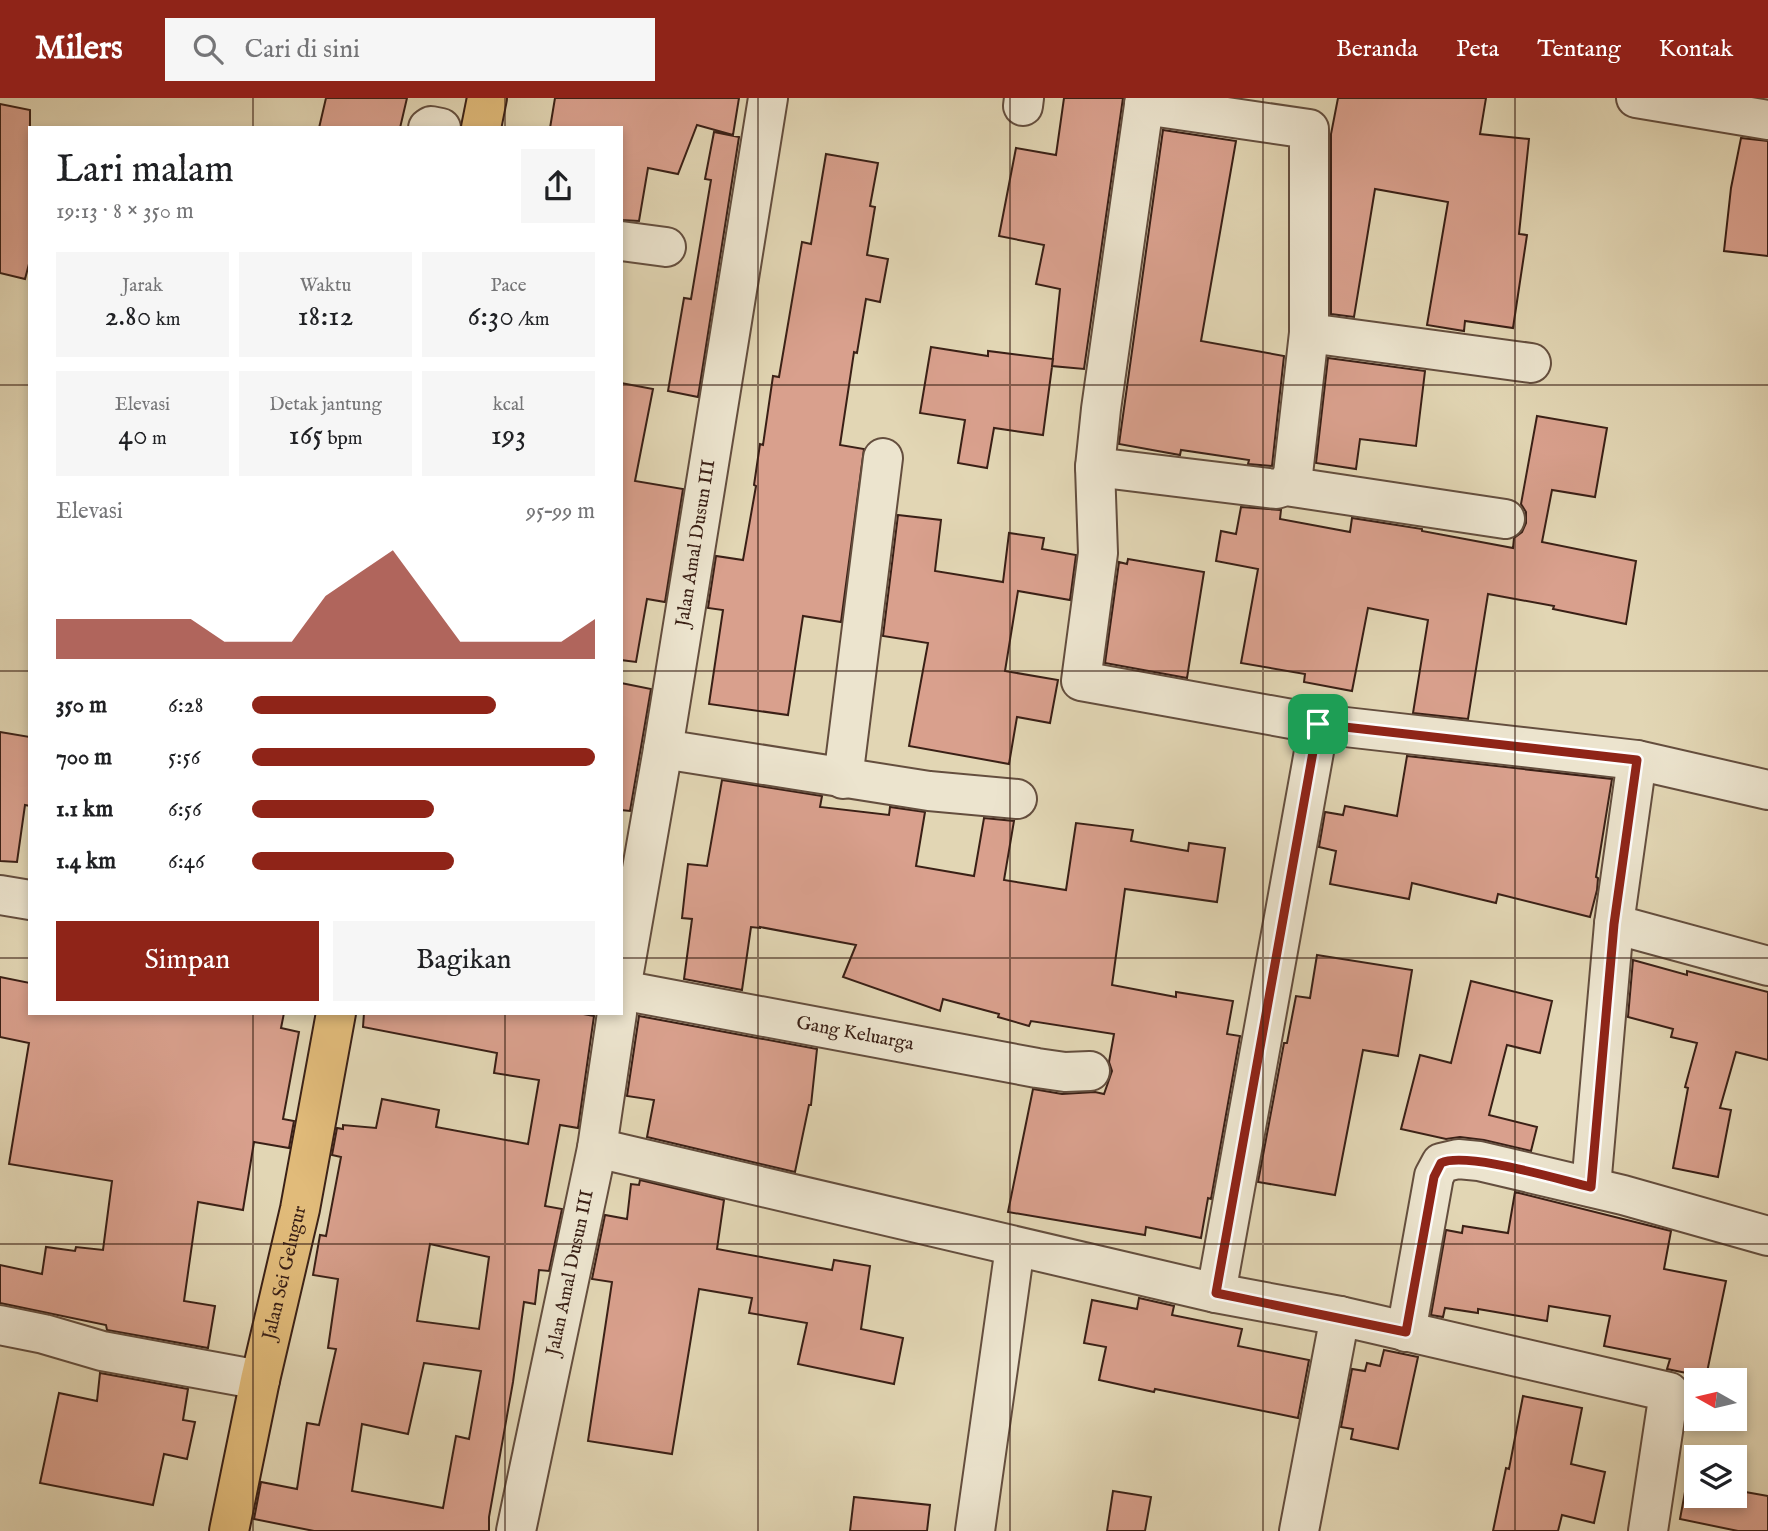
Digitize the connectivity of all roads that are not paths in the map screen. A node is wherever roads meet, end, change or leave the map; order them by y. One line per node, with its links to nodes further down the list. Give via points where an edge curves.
1 (487, 98): 7 (main road)
2 (768, 98): 17 (street, Jalan Amal Dusun III)
3 (1636, 98): 6 (street)
4 (1145, 101): 5 (street); 13 (street)
5 (1313, 113): 10 (street)
6 (1768, 120)
7 (481, 126)
8 (623, 241): 9 (street)
9 (666, 247)
10 (1309, 333): 11 (street); 14 (street, via 1293,474)
11 (1531, 363)
12 (883, 457): 19 (street)
13 (1095, 467): 14 (street, via 1276,489); 16 (street, via 1098,553 1081,681)
14 (1286, 486): 15 (street)
15 (1505, 519)
16 (1318, 724): 18 (street); 35 (street)
17 (663, 749): 19 (street); 26 (street, Jalan Amal Dusun III)
18 (1637, 760): 20 (street); 24 (street)
19 (843, 779): 21 (street)
20 (1768, 790)
21 (1017, 799)
22 (0, 894): 23 (street)
23 (28, 900)
24 (1614, 924): 25 (street); 32 (street)
25 (1768, 967)
26 (623, 977)
27 (623, 983): 30 (street, Gang Keluarga, via 1037,1068)
28 (336, 1015): 39 (main road, Jalan Sei Gelugur, via 300,1209)
29 (617, 1015): 31 (street, Jalan Amal Dusun III)
30 (1090, 1071)
31 (597, 1148): 34 (street); 41 (street, Jalan Amal Dusun III)
32 (1591, 1187): 33 (street); 38 (street, via 1479,1161 1458,1158 1441,1163 1434,1177)
33 (1768, 1236)
34 (1015, 1247): 35 (street); 42 (street)
35 (1216, 1293): 36 (street)
36 (1340, 1317): 38 (street); 43 (street)
37 (0, 1325): 39 (street, via 102,1351)
38 (1406, 1332): 44 (street, via 1670,1392)
39 (260, 1380): 40 (main road, Jalan Sei Gelugur)
40 (229, 1531)
41 (516, 1531)
42 (975, 1531)
43 (1299, 1531)
44 (1648, 1531)

